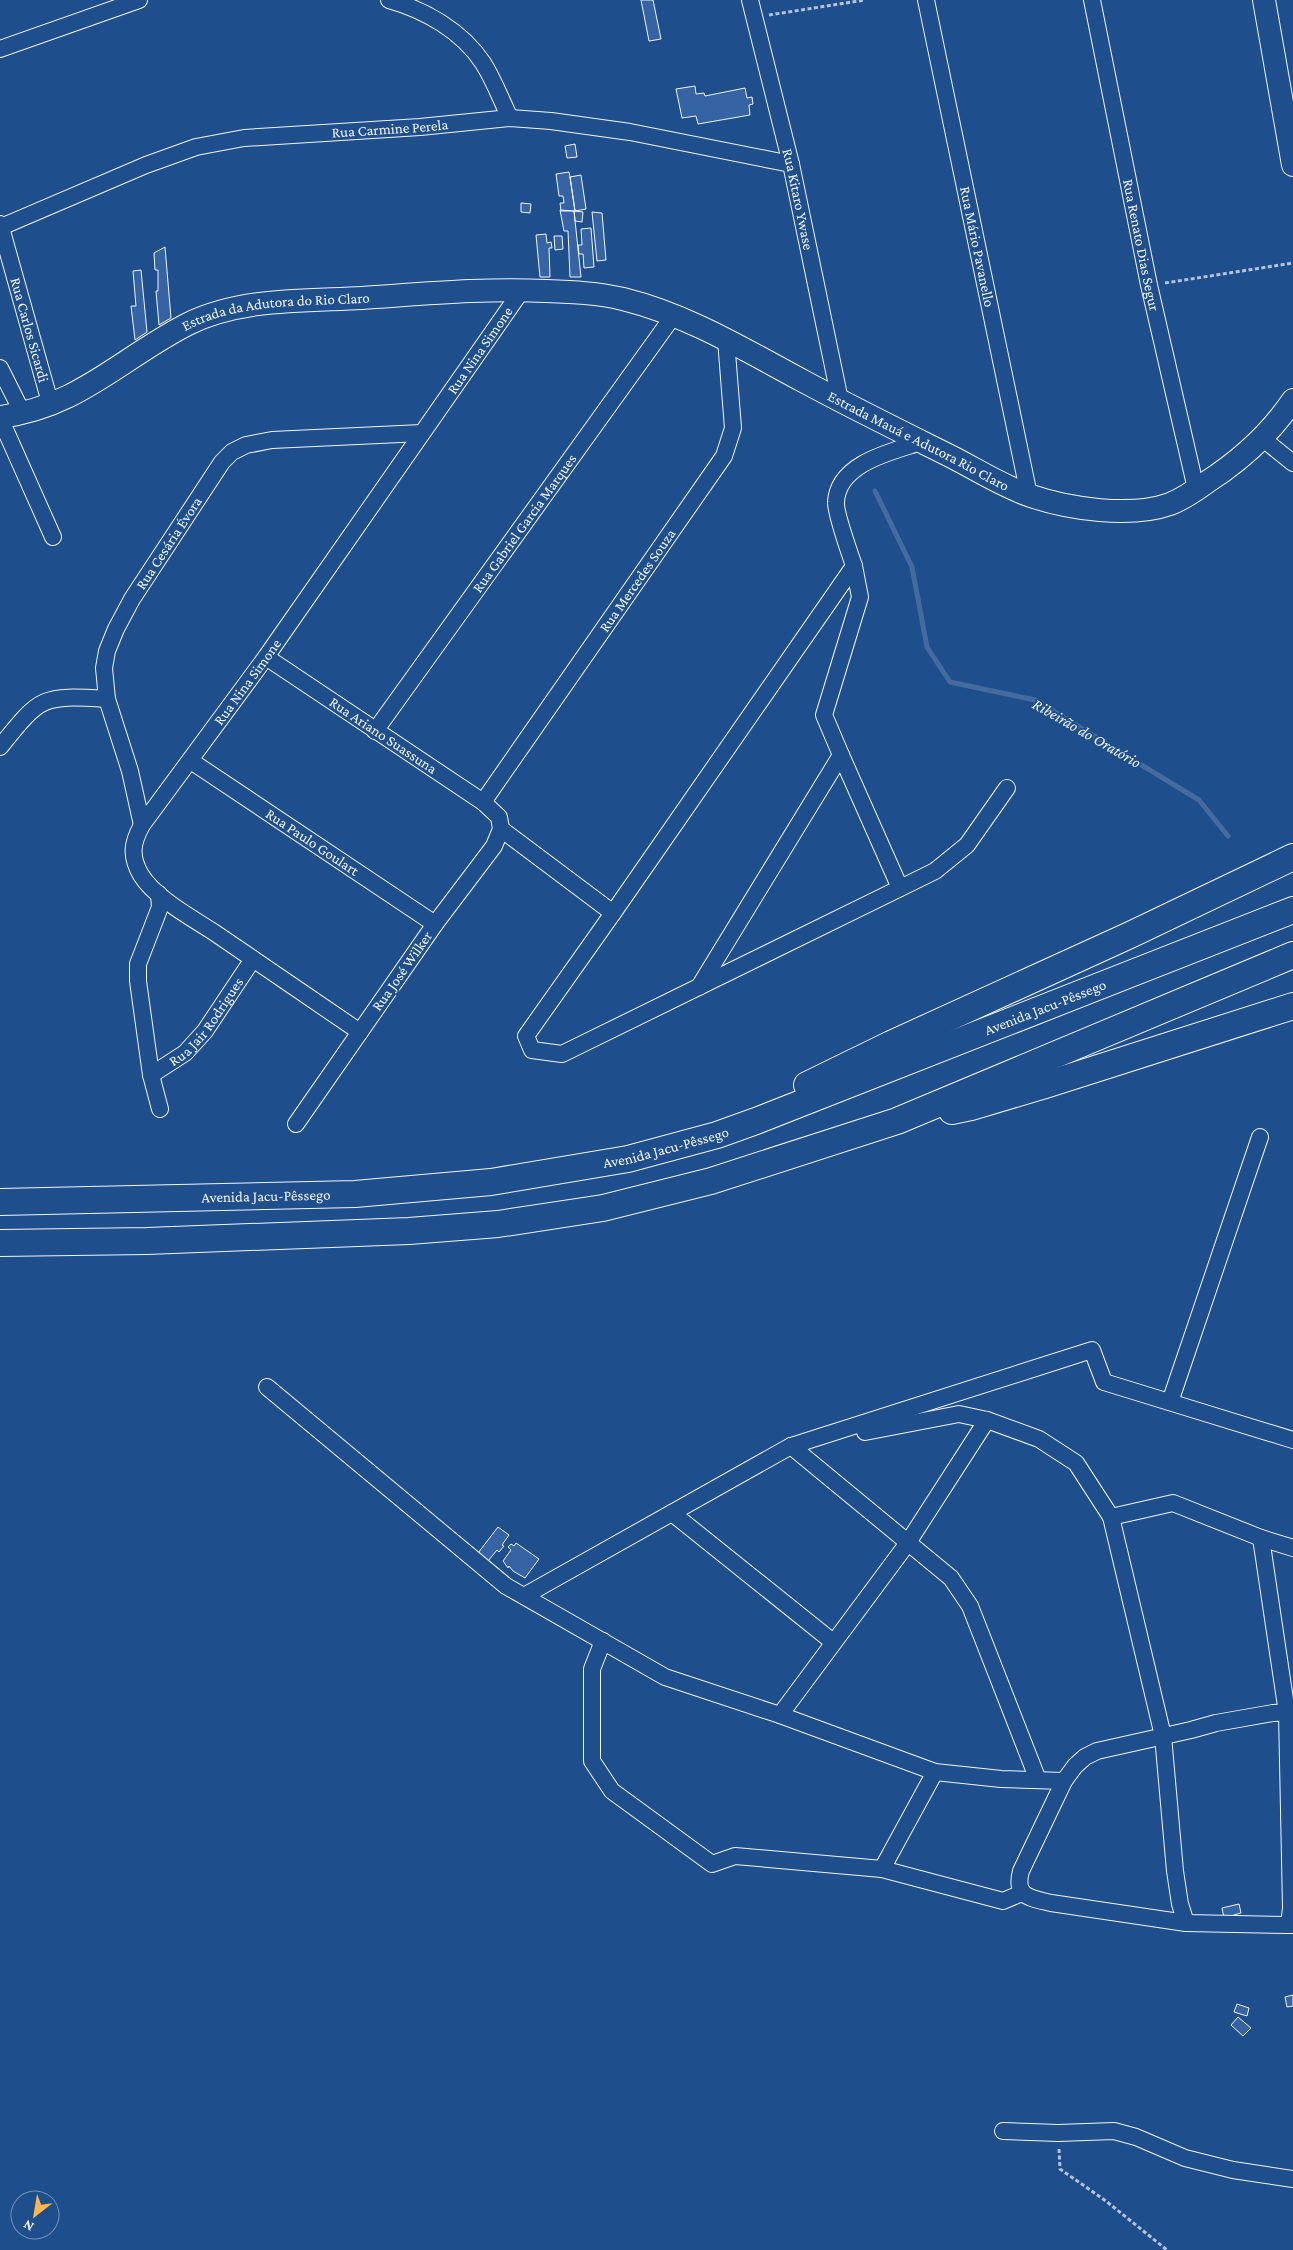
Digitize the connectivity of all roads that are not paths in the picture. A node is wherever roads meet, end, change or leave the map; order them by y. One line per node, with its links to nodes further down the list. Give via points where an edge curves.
1 (139, 0): 7 (street)
2 (389, 0): 8 (street, via 435,19 462,39 483,63)
3 (750, 0): 10 (street, Rua Kitaro Ywase)
4 (926, 0): 26 (street, Rua Mário Pavanello)
5 (1092, 0): 25 (street, Rua Renato Dias Segur, via 1149,285)
6 (1264, 0): 9 (main road)
7 (0, 49)
8 (510, 118): 10 (street, Rua Carmine Perela, via 630,132); 11 (street, Rua Carmine Perela, via 244,138 196,148 146,165)
9 (1292, 154)
10 (791, 164): 16 (street, Rua Kitaro Ywase)
11 (0, 226): 18 (street, Rua Carlos Sicardi)
12 (522, 290): 13 (main road, Estrada Mauá e Adutora Rio Claro, via 598,293); 18 (main road, Estrada da Adutora do Rio Claro, via 266,304 226,311 190,323); 21 (street, Rua Nina Simone)
13 (674, 315): 14 (main road, Estrada Mauá e Adutora Rio Claro); 31 (street, Rua Gabriel Garcia Marques)
14 (726, 340): 16 (main road, Estrada Mauá e Adutora Rio Claro); 36 (street, Rua Mercedes Souza, via 733,428 724,456)
15 (0, 368): 19 (street)
16 (840, 400): 23 (main road, Estrada Mauá e Adutora Rio Claro)
17 (1293, 400): 22 (main road, Estrada Mauá e Adutora Rio Claro)
18 (51, 406): 19 (main road, Estrada da Adutora do Rio Claro)
19 (23, 414): 20 (main road, Estrada da Adutora do Rio Claro)
20 (0, 418): 27 (street)
21 (422, 433): 29 (street, Rua Nina Simone); 30 (street, Rua Cesária Évora, via 272,440 246,445 232,452 222,462 132,599 116,629 104,668)
22 (1262, 438): 24 (street); 25 (main road, Estrada Mauá e Adutora Rio Claro, via 1238,462)
23 (921, 442): 26 (main road, Estrada Mauá e Adutora Rio Claro); 28 (street, via 873,458 844,478 836,503)
24 (1293, 463)
25 (1196, 489): 26 (main road, Estrada Mauá e Adutora Rio Claro, via 1171,503 1143,509 1102,510)
26 (1029, 496)
27 (53, 537)
28 (854, 566): 33 (street, via 860,597 824,715); 43 (street)
29 (266, 657): 31 (street, Rua Ariano Suassuna); 34 (street, Rua Nina Simone)
30 (107, 699): 32 (street, via 65,697 46,701 28,712); 38 (street, Rua Cesária Évora, via 130,771)
31 (376, 731): 36 (street, Rua Ariano Suassuna)
32 (0, 748)
33 (841, 755): 40 (street); 47 (street)
34 (191, 761): 38 (street, Rua Nina Simone); 44 (street, Rua Paulo Goulart)
35 (1007, 788): 40 (street, via 967,845 935,870)
36 (483, 802): 37 (street, Rua Ariano Suassuna)
37 (500, 823): 43 (street, Rua Ariano Suassuna); 44 (street, Rua José Wilker, via 494,846)
38 (142, 825): 41 (street, Rua Nina Simone, via 132,850 141,875)
39 (1293, 857): 53 (highway, via 833,1072 793,1092)
40 (900, 888): 47 (street)
41 (159, 894): 46 (street, Rua Nina Simone); 50 (street, via 160,907 138,964)
42 (1293, 910): 53 (highway, Avenida Jacu-Pêssego)
43 (613, 913): 47 (street, via 526,1036 532,1050 562,1054)
44 (435, 924): 49 (street, Rua José Wilker)
45 (1293, 955): 52 (highway)
46 (253, 959): 49 (street, Rua Nina Simone); 50 (street, Rua Jair Rodrigues, via 205,1031 185,1053)
47 (699, 987)
48 (1293, 1006): 52 (highway, via 971,1107)
49 (360, 1032): 54 (street, Rua José Wilker)
50 (151, 1075): 51 (street)
51 (160, 1108)
52 (897, 1120): 57 (highway, via 711,1181 603,1208 498,1224 409,1232)
53 (756, 1121): 56 (highway, Avenida Jacu-Pêssego, via 628,1159 491,1182 355,1194)
54 (296, 1124)
55 (1260, 1137): 59 (street)
56 (0, 1202)
57 (0, 1243)
58 (267, 1387): 68 (street, via 506,1586)
59 (1170, 1402): 61 (street); 62 (street, via 1104,1382 1092,1350)
60 (987, 1420): 62 (street, via 959,1414); 64 (street, via 1039,1439 1076,1463); 66 (street)
61 (1293, 1440)
62 (791, 1446): 63 (street); 66 (street)
63 (672, 1513): 68 (street); 70 (street)
64 (1111, 1517): 65 (street, via 1173,1503); 73 (street)
65 (1262, 1538): 67 (street); 71 (street)
66 (907, 1544): 70 (street); 75 (street, via 951,1578 970,1606)
67 (1293, 1548)
68 (524, 1596): 69 (street)
69 (603, 1641): 72 (street, via 665,1677); 77 (street, via 592,1669 592,1761 612,1791 712,1864 735,1856)
70 (833, 1642): 72 (street)
71 (1290, 1712): 73 (street, via 1216,1723); 80 (street)
72 (780, 1715): 74 (street)
73 (1163, 1736): 76 (street, via 1085,1756); 79 (street, via 1175,1871)
74 (935, 1772): 75 (street); 77 (street)
75 (1038, 1780): 76 (street)
76 (1064, 1780): 78 (street, via 1021,1871 1018,1886)
77 (882, 1869): 78 (street, via 1003,1901)
78 (1022, 1893): 79 (street, via 1051,1903)
79 (1186, 1923): 80 (street)
80 (1291, 1925)
81 (1002, 2131): 82 (street, via 1114,2131 1184,2158 1233,2170)
82 (1293, 2179)

